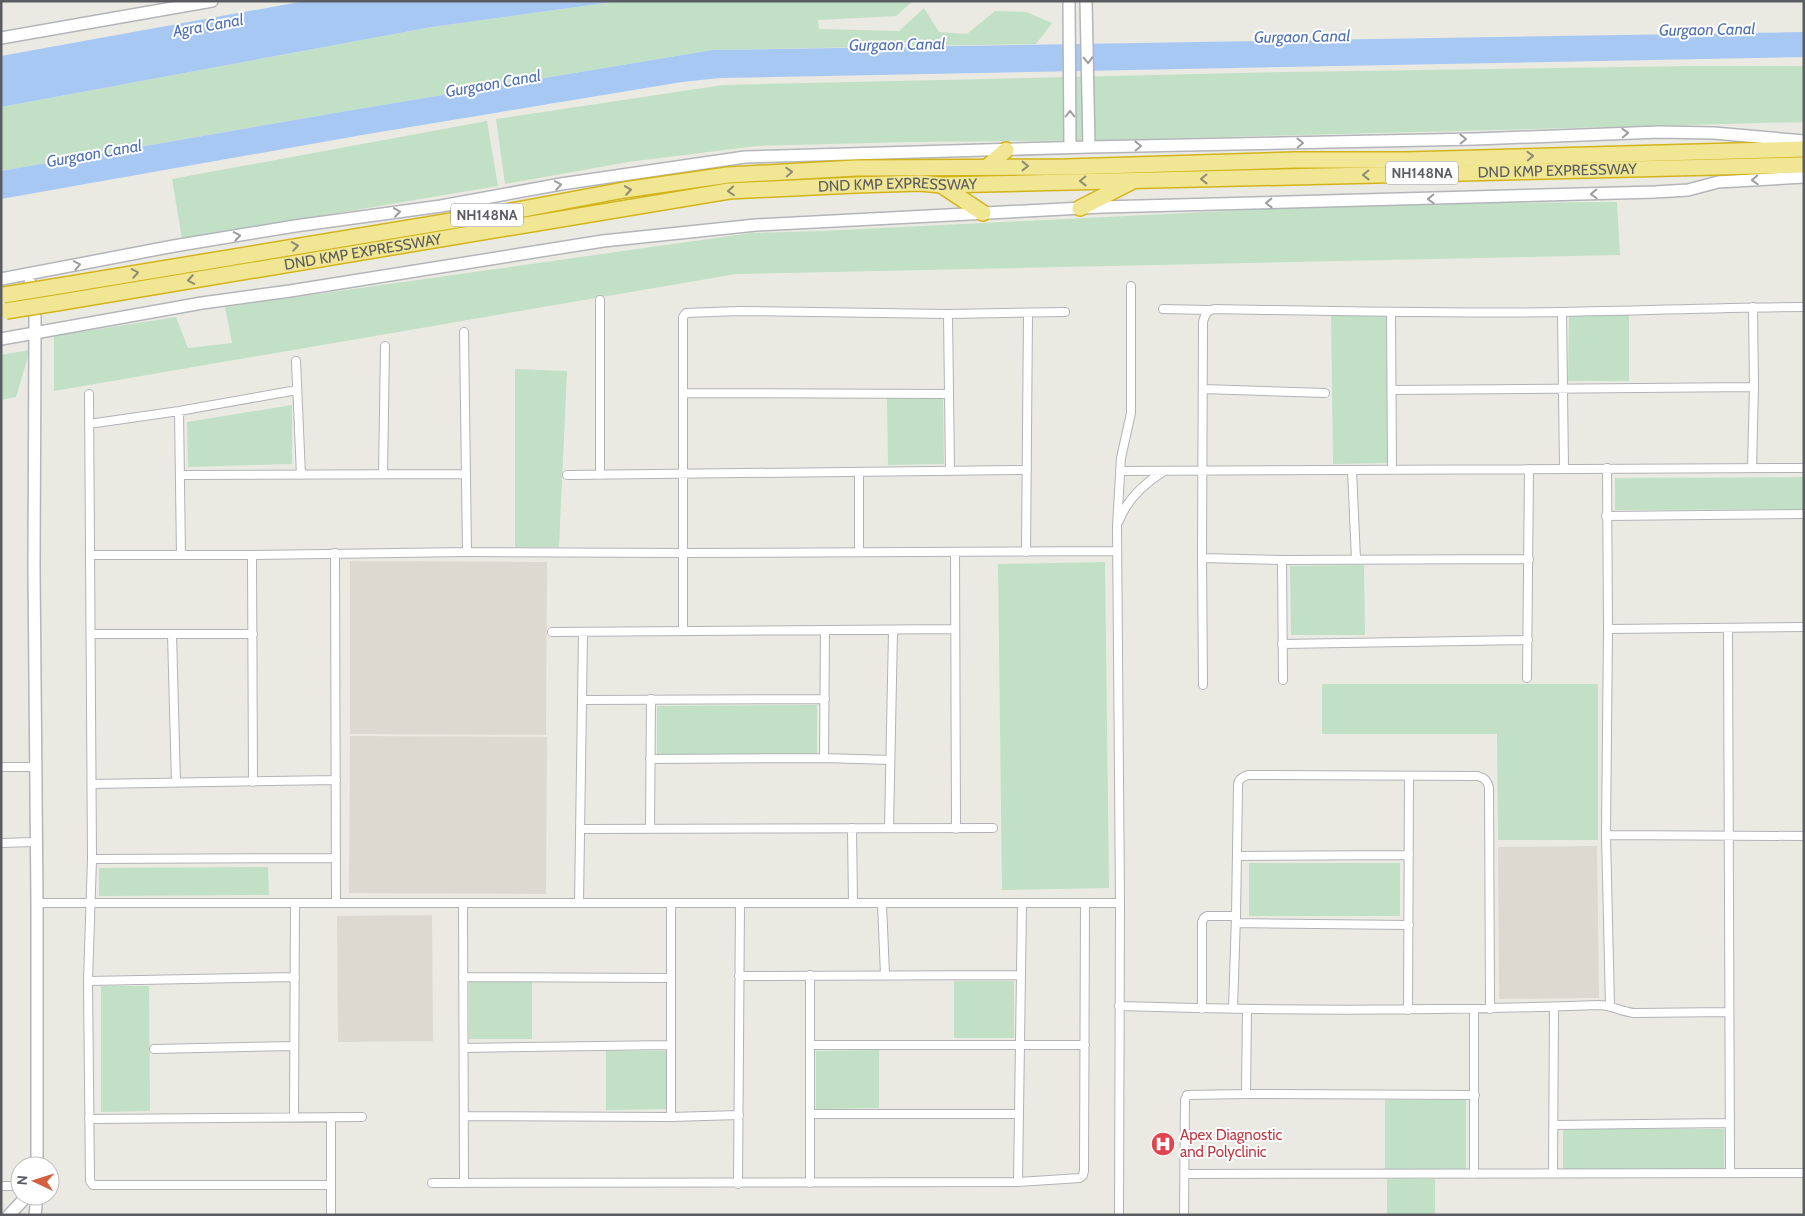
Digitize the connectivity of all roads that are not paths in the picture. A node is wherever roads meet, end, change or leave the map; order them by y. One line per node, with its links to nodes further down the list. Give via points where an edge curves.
1 (212, 1): 4 (street)
2 (1070, 1): 3 (street); 7 (street, one-way to 2)
3 (1086, 2): 6 (street, one-way to 6)
4 (1, 38)
5 (1804, 141): 6 (street, one-way to 5, via 1659,132)
6 (1089, 146): 7 (street)
7 (1070, 147): 9 (street)
8 (1804, 149): 11 (highway, DND KMP EXPRESSWAY / NH148NA, one-way to 8, via 1406,160)
9 (1006, 150): 11 (highway); 17 (street, one-way to 9, via 286,227 441,206 561,184 745,157)
10 (1804, 165): 13 (highway, DND KMP EXPRESSWAY / NH148NA, one-way to 13)
11 (988, 166): 20 (highway, DND KMP EXPRESSWAY / NH148NA, one-way to 11, bridge, via 728,175 856,168)
12 (1804, 178): 15 (street, one-way to 15, via 1718,182 1688,190 1655,192)
13 (1135, 180): 14 (highway, DND KMP EXPRESSWAY / NH148NA, one-way to 14); 15 (highway)
14 (941, 185): 16 (highway); 26 (highway, DND KMP EXPRESSWAY / NH148NA, one-way to 26, bridge, via 920,183 730,191)
15 (1080, 208): 16 (street)
16 (983, 213): 33 (street, via 756,225 603,241 202,303)
17 (29, 274): 18 (street); 33 (street)
18 (1, 279)
19 (1131, 286): 55 (street, via 1131,413)
20 (3, 295)
21 (600, 300): 67 (street)
22 (1754, 307): 23 (street); 28 (street); 37 (street)
23 (1804, 307)
24 (1163, 309): 25 (street)
25 (1208, 310): 30 (street); 39 (street, via 1203,322)
26 (4, 312)
27 (1065, 312): 29 (street)
28 (1562, 312): 30 (street); 38 (street)
29 (1028, 313): 31 (street); 54 (street)
30 (1392, 313): 41 (street)
31 (948, 314): 42 (street, via 686,312 683,317); 45 (street)
32 (464, 332): 62 (street)
33 (35, 333): 34 (street); 109 (street)
34 (1, 339)
35 (385, 346): 61 (street)
36 (296, 361): 40 (street)
37 (1754, 387): 38 (street); 49 (street)
38 (1563, 388): 41 (street); 53 (street)
39 (1203, 389): 43 (street); 57 (street)
40 (297, 390): 46 (street); 65 (street)
41 (1392, 390): 51 (street)
42 (683, 393): 45 (street); 63 (street)
43 (1325, 393)
44 (89, 394): 47 (street)
45 (949, 394): 59 (street)
46 (179, 411): 47 (street); 64 (street)
47 (90, 424): 78 (street)
48 (1607, 468): 49 (street); 53 (street); 69 (street)
49 (1752, 468): 50 (street)
50 (1804, 468)
51 (1392, 469): 52 (street); 58 (street)
52 (1529, 469): 53 (street); 83 (street)
53 (1564, 469)
54 (1027, 470): 59 (street); 75 (street)
55 (1120, 470): 56 (street); 70 (street)
56 (1166, 470): 57 (street); 70 (street, via 1131,499)
57 (1204, 470): 58 (street); 81 (street)
58 (1352, 470): 82 (street)
59 (950, 471): 60 (street)
60 (859, 472): 63 (street); 73 (street)
61 (383, 474): 62 (street); 65 (street)
62 (466, 474): 72 (street)
63 (683, 474): 67 (street); 77 (street)
64 (180, 475): 65 (street); 79 (street)
65 (301, 475)
66 (567, 475): 67 (street)
67 (600, 475)
68 (1804, 514): 69 (street)
69 (1606, 516): 90 (street)
70 (1117, 526): 71 (street)
71 (1117, 551): 75 (street); 138 (street)
72 (467, 552): 76 (street); 77 (street)
73 (858, 552): 74 (street); 77 (street)
74 (955, 552): 75 (street); 87 (street)
75 (1026, 552)
76 (335, 553): 80 (street); 111 (street)
77 (683, 553): 93 (street)
78 (90, 555): 79 (street); 94 (street)
79 (181, 555): 80 (street)
80 (252, 555): 96 (street)
81 (1202, 558): 84 (street); 101 (street)
82 (1356, 559): 83 (street); 84 (street)
83 (1528, 559): 97 (street)
84 (1282, 560): 98 (street)
85 (1804, 627): 86 (street)
86 (1728, 628): 90 (street); 122 (street)
87 (955, 629): 89 (street); 120 (street)
88 (825, 630): 89 (street); 93 (street); 103 (street)
89 (893, 630): 107 (street)
90 (1608, 630): 121 (street)
91 (552, 632): 92 (street)
92 (582, 632): 93 (street); 104 (street)
93 (683, 632)
94 (91, 634): 95 (street); 114 (street)
95 (172, 634): 96 (street); 113 (street)
96 (253, 634): 112 (street)
97 (1528, 640): 98 (street); 99 (street)
98 (1282, 644): 100 (street)
99 (1528, 678)
100 (1283, 680)
101 (1203, 685)
102 (651, 699): 103 (street); 104 (street); 106 (street)
103 (825, 699): 105 (street)
104 (582, 700): 118 (street)
105 (824, 758): 106 (street); 107 (street)
106 (650, 759): 119 (street)
107 (890, 760): 116 (street)
108 (1, 767): 109 (street)
109 (35, 767): 124 (street)
110 (1409, 777): 126 (street); 127 (street, via 1242,777 1238,781); 158 (street, via 1478,776 1488,783)
111 (336, 780): 112 (street); 128 (street)
112 (253, 782): 113 (street)
113 (176, 783): 114 (street)
114 (92, 784): 129 (street)
115 (852, 828): 116 (street); 119 (street); 142 (street)
116 (889, 828): 120 (street)
117 (993, 828): 120 (street)
118 (580, 829): 119 (street); 133 (street)
119 (650, 829)
120 (956, 829)
121 (1606, 836): 122 (street); 154 (street)
122 (1727, 836): 123 (street); 162 (street)
123 (1804, 836)
124 (35, 842): 125 (street); 130 (street)
125 (1, 843)
126 (1409, 855): 127 (street); 144 (street)
127 (1237, 856): 143 (street)
128 (335, 858): 129 (street); 140 (street)
129 (92, 860): 139 (street)
130 (37, 903): 139 (street); 183 (street)
131 (295, 903): 139 (street); 140 (street); 149 (street)
132 (463, 903): 133 (street); 140 (street); 150 (street)
133 (578, 903): 141 (street)
134 (740, 903): 141 (street); 142 (street); 148 (street)
135 (882, 903): 136 (street); 142 (street); 146 (street)
136 (1022, 903): 137 (street); 147 (street)
137 (1084, 903): 138 (street); 166 (street)
138 (1120, 903): 153 (street)
139 (91, 904): 152 (street)
140 (336, 904)
141 (671, 904): 151 (street)
142 (853, 904)
143 (1236, 919): 144 (street); 156 (street, via 1207,916 1202,922); 159 (street)
144 (1409, 926): 161 (street)
145 (810, 975): 146 (street); 148 (street); 164 (street)
146 (885, 975): 147 (street)
147 (1021, 975): 165 (street)
148 (739, 976): 176 (street)
149 (295, 977): 152 (street); 167 (street)
150 (463, 977): 151 (street); 168 (street)
151 (671, 978): 163 (street)
152 (88, 981): 180 (street)
153 (1120, 1006): 156 (street); 196 (street)
154 (1610, 1006): 155 (street); 162 (street, via 1634,1014)
155 (1554, 1007): 158 (street); 182 (street)
156 (1202, 1009): 159 (street)
157 (1474, 1009): 158 (street); 161 (street); 171 (street)
158 (1490, 1009)
159 (1232, 1010): 160 (street)
160 (1247, 1010): 161 (street); 170 (street)
161 (1408, 1010)
162 (1729, 1012): 181 (street)
163 (671, 1045): 168 (street); 179 (street)
164 (810, 1045): 165 (street); 172 (street)
165 (1020, 1045): 166 (street); 173 (street)
166 (1085, 1045): 189 (street, via 1083,1175 1077,1179)
167 (294, 1046): 169 (street); 174 (street)
168 (464, 1048): 175 (street)
169 (154, 1049)
170 (1246, 1094): 171 (street); 187 (street, via 1187,1095)
171 (1475, 1095): 188 (street)
172 (810, 1114): 173 (street); 191 (street)
173 (1019, 1114): 189 (street)
174 (294, 1116): 177 (street); 180 (street)
175 (464, 1116): 179 (street); 190 (street)
176 (739, 1116): 179 (street); 193 (street)
177 (331, 1117): 178 (street); 194 (street)
178 (362, 1117)
179 (671, 1117)
180 (90, 1119): 194 (street, via 90,1181 94,1185)
181 (1730, 1123): 182 (street); 185 (street)
182 (1554, 1125): 184 (street)
183 (37, 1156)
184 (1553, 1173): 185 (street); 188 (street)
185 (1730, 1173): 186 (street)
186 (1804, 1173)
187 (1185, 1174): 188 (street); 197 (street)
188 (1474, 1174)
189 (1018, 1182): 191 (street)
190 (464, 1183): 192 (street); 193 (street)
191 (810, 1183): 193 (street)
192 (432, 1184)
193 (738, 1184)
194 (331, 1185): 195 (street)
195 (331, 1215)
196 (1119, 1215)
197 (1184, 1215)

